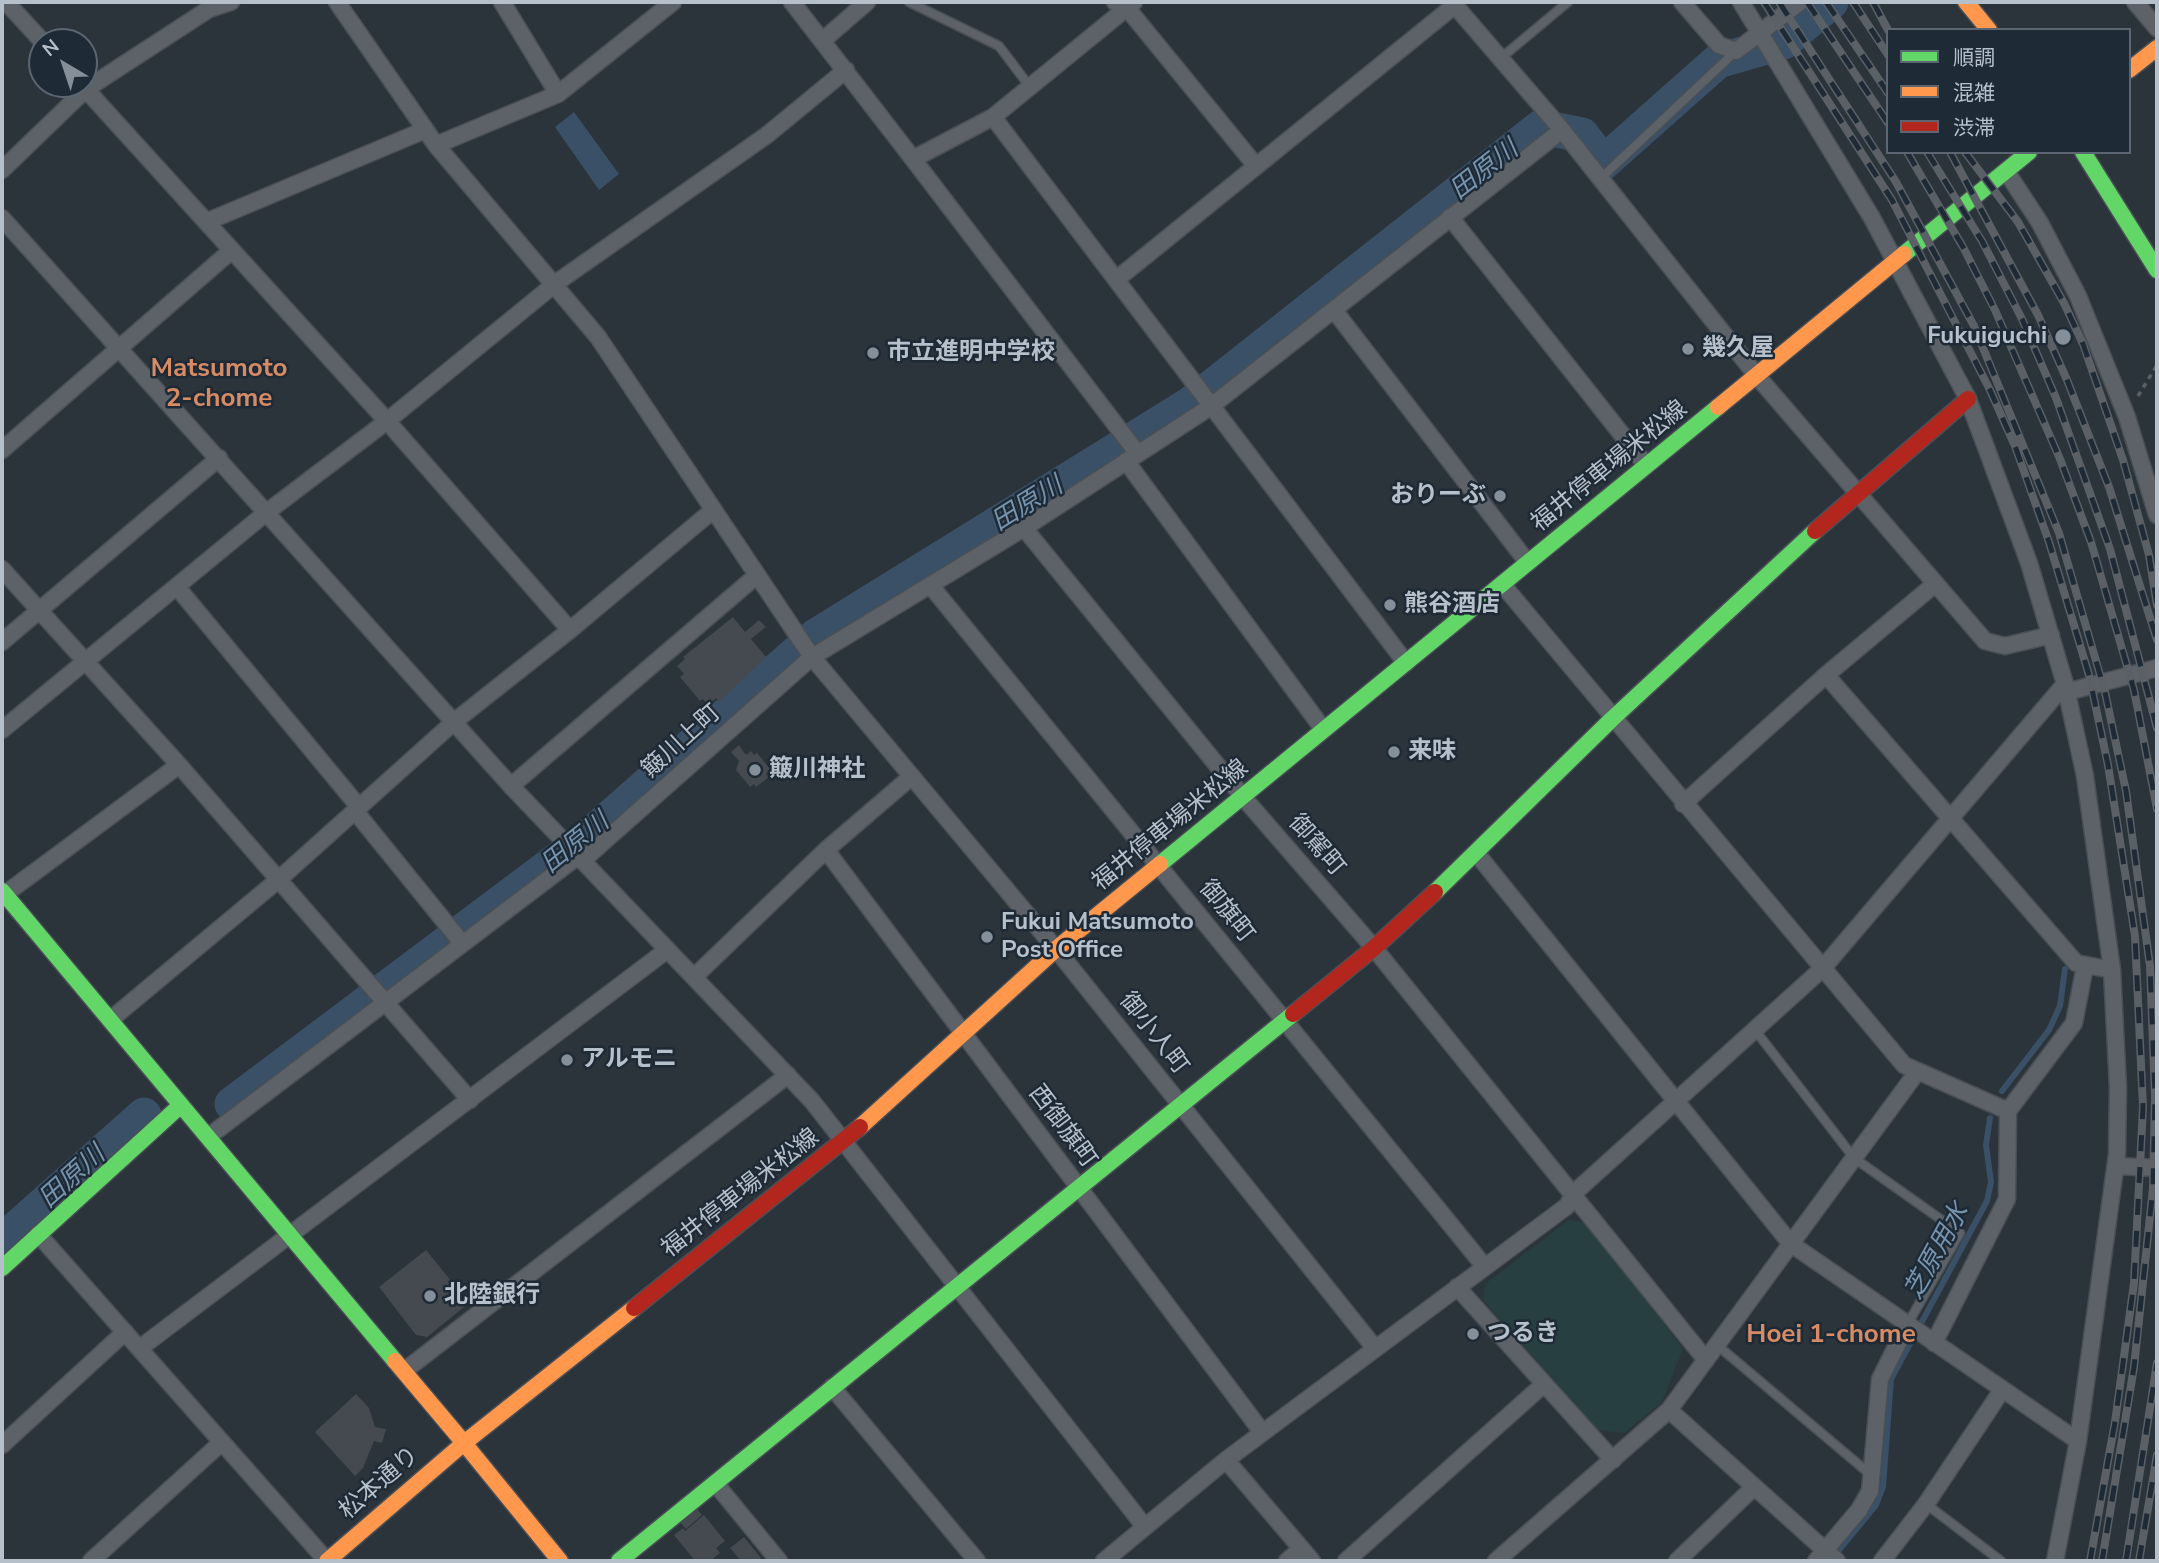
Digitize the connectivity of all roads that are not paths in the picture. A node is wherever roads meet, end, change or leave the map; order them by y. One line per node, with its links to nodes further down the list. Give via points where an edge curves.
1 (6, 2): 17 (street)
2 (231, 2): 27 (street, via 209,9)
3 (337, 2): 33 (street, 御小人町)
4 (502, 2): 29 (street)
5 (673, 2): 29 (street)
6 (792, 2): 21 (street)
7 (867, 2): 21 (street)
8 (909, 2): 28 (lane, via 999,46)
9 (1568, 2): 24 (lane)
10 (1682, 2): 23 (street, via 1719,46)
11 (1741, 2): 20 (street)
12 (1800, 2): 20 (street)
13 (1966, 2): 18 (street)
14 (2135, 2): 19 (street)
15 (1125, 4): 28 (street); 39 (street)
16 (1454, 4): 24 (street); 39 (street)
17 (30, 28)
18 (1987, 28)
19 (2157, 28)
20 (1762, 34): 23 (street); 47 (street)
21 (822, 41): 26 (street)
22 (2157, 48): 25 (street)
23 (1737, 51): 42 (lane)
24 (1501, 58): 34 (street)
25 (2131, 68)
26 (846, 70): 38 (street); 50 (street, via 766,135)
27 (98, 78)
28 (1030, 87): 32 (street)
29 (558, 94): 35 (street)
30 (72, 98): 40 (street)
31 (93, 98): 45 (street)
32 (993, 117): 38 (street); 49 (street)
33 (425, 130): 35 (street, 御小人町); 45 (street)
34 (1562, 130): 42 (street); 43 (street, 簸川上町)
35 (436, 145): 50 (street, 御小人町)
36 (2027, 154): 41 (street, 福井停車場米松線)
37 (2084, 154): 48 (street)
38 (913, 159): 59 (street)
39 (1255, 166): 49 (street)
40 (2, 170)
41 (2006, 171): 47 (street, 福井停車場米松線); 64 (street, via 2040,223 2078,296 2127,417)
42 (1601, 178): 53 (street)
43 (1451, 217): 51 (street, 簸川上町); 60 (street)
44 (2, 218): 52 (street)
45 (206, 222): 46 (street)
46 (232, 250): 52 (street); 56 (street)
47 (1896, 262): 53 (street, 福井停車場米松線); 54 (street)
48 (2157, 270)
49 (1116, 279): 55 (street)
50 (556, 283): 56 (street); 62 (street, 御小人町, via 605,347)
51 (1334, 310): 55 (street, 簸川上町); 66 (street)
52 (119, 348): 57 (street); 58 (street)
53 (1757, 376): 60 (street, 福井停車場米松線); 61 (street)
54 (1968, 399): 61 (street); 75 (street)
55 (1210, 407): 59 (street, 簸川上町); 79 (street)
56 (387, 421): 63 (street); 74 (street)
57 (2, 450)
58 (219, 458): 63 (street); 73 (street)
59 (1132, 458): 65 (street, 簸川上町); 85 (street)
60 (1646, 465): 66 (street, 福井停車場米松線)
61 (1856, 494): 70 (street); 83 (street)
62 (712, 511): 68 (street, 御小人町); 74 (street)
63 (267, 512): 72 (street); 84 (street)
64 (2157, 515)
65 (1024, 528): 71 (street, 簸川上町); 90 (street, 御駕町)
66 (1528, 563): 69 (street, 福井停車場米松線)
67 (2, 569): 73 (street)
68 (756, 576): 77 (street, 御小人町); 89 (street)
69 (1502, 584): 79 (street, 福井停車場米松線); 83 (street)
70 (1935, 584): 75 (street, via 1985,641 2005,646); 81 (street)
71 (931, 586): 77 (street, 簸川上町); 97 (street, 御旗町)
72 (177, 587): 78 (street); 92 (street)
73 (41, 612): 76 (street); 78 (street)
74 (570, 631): 84 (street)
75 (2051, 635): 82 (street)
76 (2, 642)
77 (812, 657): 88 (street, 御小人町); 96 (street, 簸川上町)
78 (85, 662): 86 (street); 87 (street)
79 (1405, 663): 85 (street, 福井停車場米松線)
80 (2157, 668): 82 (street)
81 (1826, 675): 91 (street); 93 (street)
82 (2066, 688): 93 (street); 106 (street, via 2085,776)
83 (1612, 719): 91 (street); 95 (street)
84 (455, 721): 89 (street); 92 (street)
85 (1323, 729): 90 (street, 福井停車場米松線)
86 (2, 730)
87 (179, 765): 98 (street); 99 (street)
88 (911, 777): 94 (street); 102 (street, 御小人町)
89 (512, 786): 96 (street)
90 (1243, 797): 97 (street, 福井停車場米松線); 101 (street, 御駕町)
91 (1683, 804): 105 (street)
92 (357, 809): 98 (street); 100 (street)
93 (1951, 817): 104 (street, via 2076,963); 105 (street)
94 (826, 850): 107 (street); 112 (street, 西御旗町)
95 (1477, 854): 101 (street); 116 (street)
96 (579, 859): 100 (street, 簸川上町); 103 (street)
97 (1158, 866): 102 (street, 福井停車場米松線); 110 (street, 御旗町)
98 (278, 880): 108 (street); 109 (street)
99 (3, 892): 109 (street)
100 (462, 943): 108 (street, 簸川上町)
101 (1374, 948): 110 (street); 126 (street, 御駕町)
102 (1056, 949): 112 (street, 福井停車場米松線); 118 (street, 御小人町)
103 (667, 950): 107 (street); 115 (street)
104 (2085, 966): 106 (street); 119 (street, via 2074,1023)
105 (1822, 969): 111 (street); 113 (street, via 1899,1062)
106 (2112, 970): 123 (street, via 2118,1088)
107 (694, 977): 114 (street)
108 (383, 1002): 115 (street); 120 (street, 簸川上町)
109 (110, 1020): 117 (street)
110 (1285, 1021): 118 (street); 130 (street, 御旗町)
111 (1755, 1030): 116 (street); 122 (lane)
112 (963, 1033): 121 (street, 福井停車場米松線); 125 (street, 西御旗町)
113 (1917, 1072): 119 (street); 122 (street)
114 (788, 1075): 121 (street); 141 (street)
115 (470, 1100): 128 (street)
116 (1676, 1100): 126 (street); 129 (street)
117 (181, 1105): 120 (street); 127 (street)
118 (1181, 1106): 125 (street); 138 (street, 御小人町)
119 (2008, 1111): 136 (street, via 2007,1199)
120 (208, 1137): 128 (street)
121 (844, 1142): 132 (street); 149 (street, 福井停車場米松線)
122 (1854, 1158): 129 (street); 134 (lane, via 1961,1233)
123 (2116, 1166): 124 (street); 147 (street)
124 (2157, 1168)
125 (1079, 1187): 132 (street); 146 (street, 西御旗町)
126 (1574, 1193): 130 (street, via 1567,1206); 140 (street, 御駕町)
127 (38, 1234): 131 (street); 135 (street)
128 (289, 1235): 139 (street); 141 (street)
129 (1791, 1244): 134 (street); 137 (street)
130 (1485, 1267): 133 (street)
131 (2, 1268)
132 (956, 1285): 143 (street); 157 (street)
133 (1457, 1287): 138 (street); 142 (street)
134 (1908, 1325): 136 (street); 153 (street, via 1881,1379)
135 (125, 1332): 139 (street); 150 (street)
136 (1934, 1343): 144 (street)
137 (1717, 1345): 140 (street); 153 (lane)
138 (1374, 1347): 146 (street)
139 (140, 1349): 148 (street)
140 (1706, 1360): 145 (street)
141 (404, 1371): 149 (street)
142 (1544, 1384): 152 (street); 168 (street)
143 (832, 1387): 154 (street); 165 (street)
144 (2002, 1390): 147 (street); 156 (street)
145 (1669, 1410): 152 (street); 155 (street)
146 (1262, 1432): 151 (street)
147 (2078, 1441): 174 (street)
148 (222, 1442): 160 (street); 161 (street)
149 (464, 1443): 161 (street, 松本通り); 162 (street)
150 (2, 1445)
151 (1226, 1460): 157 (street); 158 (street)
152 (1612, 1461): 169 (street)
153 (1871, 1475): 159 (street, via 1870,1491 1859,1510)
154 (715, 1483): 163 (street); 164 (street)
155 (1754, 1487): 159 (street); 170 (street)
156 (1926, 1504): 172 (street); 173 (lane)
157 (1145, 1527): 166 (street)
158 (1307, 1555): 167 (street)
159 (1820, 1555): 171 (street)
160 (92, 1561)
161 (327, 1561)
162 (561, 1561)
163 (619, 1561)
164 (779, 1561)
165 (977, 1561)
166 (1104, 1561)
167 (1287, 1561)
168 (1346, 1561)
169 (1496, 1561)
170 (1677, 1561)
171 (1837, 1561)
172 (1882, 1561)
173 (2001, 1561)
174 (2055, 1561)

